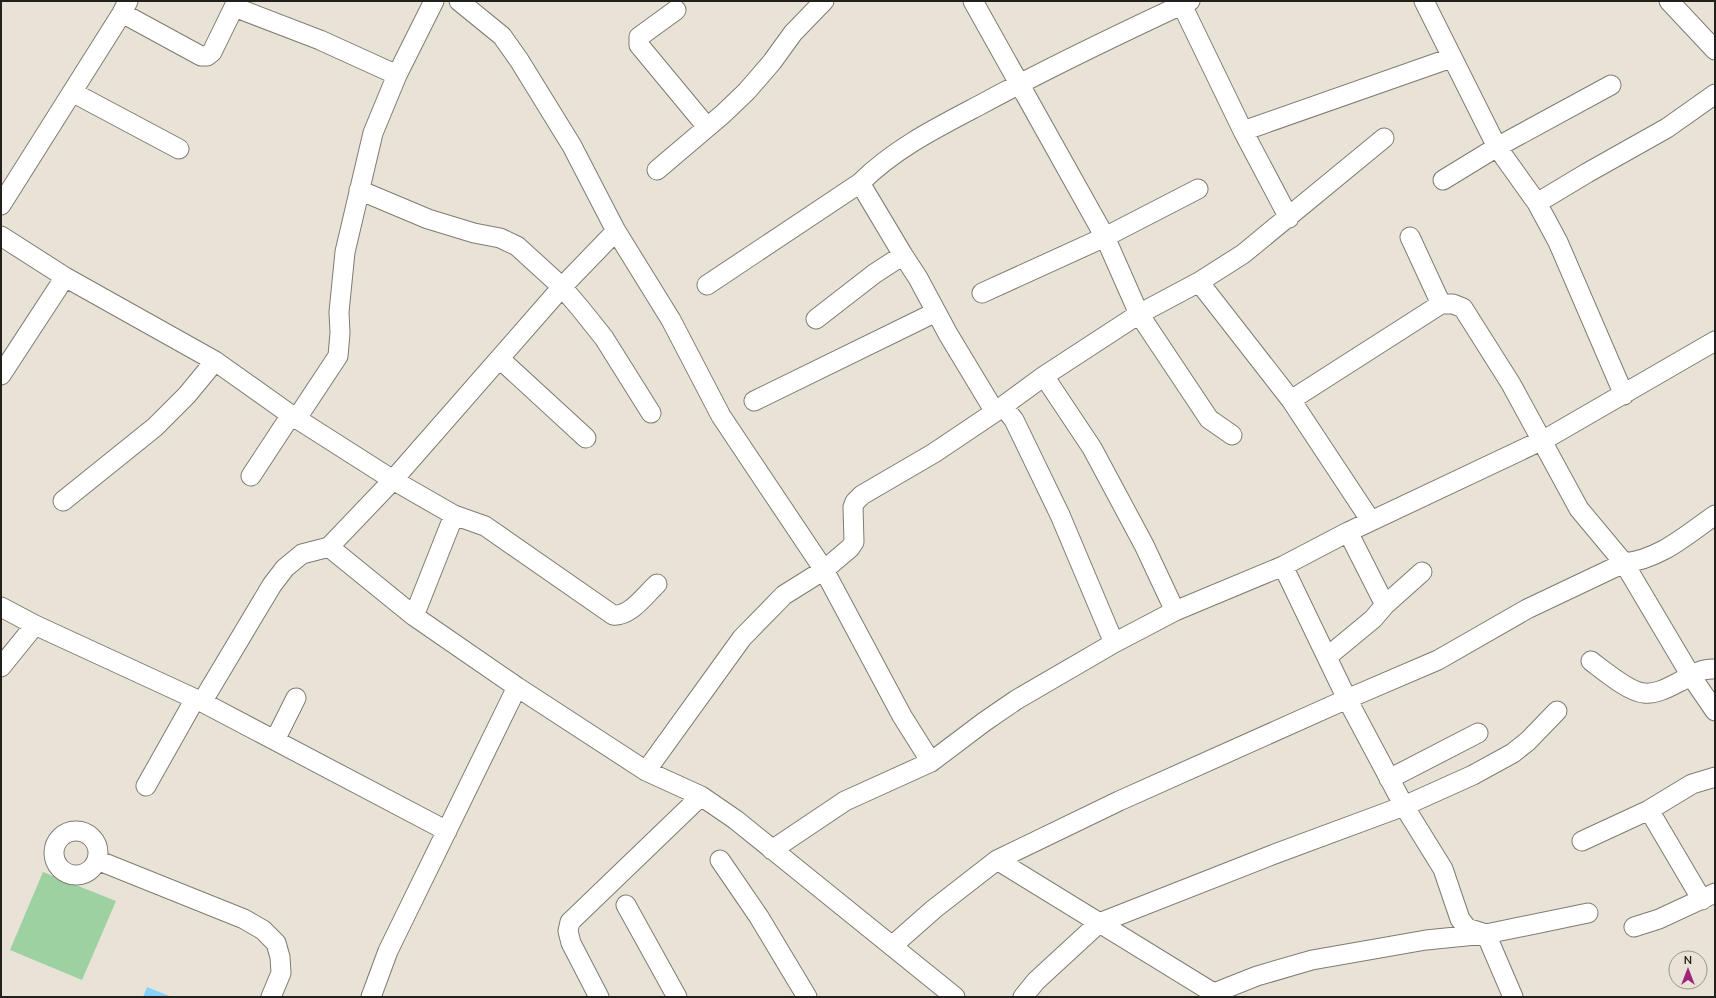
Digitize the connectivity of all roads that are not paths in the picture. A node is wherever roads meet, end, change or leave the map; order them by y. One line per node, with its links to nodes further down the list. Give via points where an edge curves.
1 (434, 1): 13 (street)
2 (459, 1): 31 (street, via 502,36 519,60 572,146)
3 (824, 1): 18 (street, via 793,33 747,91)
4 (1424, 1): 12 (street)
5 (1669, 1): 11 (street)
6 (975, 2): 14 (street)
7 (1186, 3): 14 (street); 19 (street)
8 (235, 4): 9 (street, via 212,52 207,56 201,56); 13 (street)
9 (125, 7): 16 (street)
10 (676, 10): 18 (street, via 639,37 639,45)
11 (1715, 50)
12 (1452, 58): 19 (street); 21 (street)
13 (397, 75): 27 (street, via 373,133)
14 (1020, 83): 25 (street, via 909,143); 33 (street)
15 (1610, 85): 21 (street)
16 (72, 92): 22 (street); 29 (street)
17 (1715, 94): 28 (street, via 1667,128)
18 (708, 127): 23 (street)
19 (1243, 132): 30 (street)
20 (1384, 138): 30 (street)
21 (1497, 147): 24 (street); 28 (street)
22 (179, 149)
23 (657, 170)
24 (1443, 180)
25 (860, 184): 35 (street); 38 (street)
26 (1198, 189): 33 (street)
27 (359, 190): 39 (street, via 428,219 500,238 517,246); 55 (street, via 345,252 338,356)
28 (1537, 203): 50 (street, via 1558,242)
29 (1, 205)
30 (1289, 218): 37 (street, via 1243,254)
31 (616, 231): 39 (street); 69 (street, via 671,320 721,416)
32 (1, 236): 36 (street)
33 (1105, 237): 40 (street); 43 (street)
34 (1410, 237): 41 (street)
35 (902, 255): 42 (street); 44 (street)
36 (65, 277): 47 (street); 48 (street)
37 (1198, 282): 43 (street); 51 (street)
38 (707, 285)
39 (562, 287): 46 (street); 54 (street, via 604,338)
40 (982, 292)
41 (1441, 304): 51 (street); 58 (street, via 1453,304 1463,308 1511,384)
42 (936, 312): 52 (street); 53 (street, via 977,384)
43 (1139, 314): 49 (street); 56 (street, via 1209,420)
44 (816, 319)
45 (1715, 341): 50 (street)
46 (500, 359): 57 (street); 60 (street)
47 (215, 361): 55 (street); 61 (street, via 188,395 155,427)
48 (1, 375)
49 (1044, 376): 53 (street); 74 (street, via 1092,448 1144,545)
50 (1624, 395): 58 (street)
51 (1291, 400): 64 (street)
52 (754, 401)
53 (999, 409): 69 (street, via 934,453 862,495 853,508 854,542); 77 (street, via 1014,420 1060,515)
54 (651, 413)
55 (294, 417): 59 (street); 60 (street)
56 (1232, 435)
57 (586, 438)
58 (1542, 441): 64 (street); 67 (street, via 1579,509)
59 (251, 476)
60 (393, 480): 62 (street); 66 (street)
61 (63, 501)
62 (454, 515): 71 (street, via 485,526 613,615 621,616); 75 (street)
63 (1715, 516): 67 (street, via 1662,552 1639,561)
64 (1371, 521): 65 (street)
65 (1348, 532): 68 (street); 72 (street)
66 (329, 547): 75 (street); 86 (street, via 302,554 279,575)
67 (1624, 563): 82 (street); 85 (street, via 1527,609 1438,660)
68 (1283, 566): 74 (street); 78 (street)
69 (824, 570): 91 (street, via 902,716); 92 (street, via 784,595 742,638)
70 (1422, 572): 72 (street)
71 (657, 584)
72 (1385, 605): 78 (street, via 1373,619)
73 (1, 607): 76 (street)
74 (1175, 611): 77 (street)
75 (414, 616): 83 (street)
76 (35, 625): 80 (street); 86 (street)
77 (1114, 643): 91 (street, via 1016,700)
78 (1327, 657): 85 (street)
79 (1591, 661): 82 (street, via 1617,680 1643,693 1666,688)
80 (1, 667)
81 (1715, 670): 82 (street, via 1704,669)
82 (1690, 676): 88 (street)
83 (517, 687): 92 (street); 99 (street)
84 (296, 698): 90 (street)
85 (1347, 699): 94 (street); 104 (street, via 1126,798)
86 (198, 700): 90 (street); 95 (street)
87 (1557, 711): 97 (street, via 1513,753 1473,775)
88 (1715, 711)
89 (1478, 733): 94 (street)
90 (275, 740): 99 (street)
91 (931, 762): 101 (street, via 845,802)
92 (646, 770): 96 (street)
93 (1715, 776): 98 (street, via 1692,784)
94 (1389, 778): 97 (street)
95 (146, 786)
96 (701, 796): 101 (street, via 736,820); 115 (street, via 570,922 568,931 571,943)
97 (1404, 806): 108 (street); 110 (street, via 1443,869 1460,918 1467,928)
98 (1649, 810): 100 (street); 105 (street)
99 (447, 832): 114 (street, via 388,951)
100 (1582, 841)
101 (772, 850): 111 (street)
102 (96, 860): 113 (street, via 263,930 276,943 280,957 281,973)
103 (720, 860): 117 (street, via 759,917)
104 (997, 860): 108 (street); 111 (street, via 934,909)
105 (1709, 896): 109 (street, via 1659,920)
106 (626, 905): 116 (street)
107 (1588, 913): 110 (street)
108 (1099, 923): 112 (street); 119 (street, via 1036,981)
109 (1634, 927)
110 (1486, 934): 112 (street, via 1426,940 1312,960 1257,976); 120 (street)
111 (892, 946): 118 (street)
112 (1218, 995)
113 (271, 997)
114 (371, 997)
115 (599, 997)
116 (677, 997)
117 (807, 997)
118 (955, 997)
119 (1023, 997)
120 (1513, 997)

